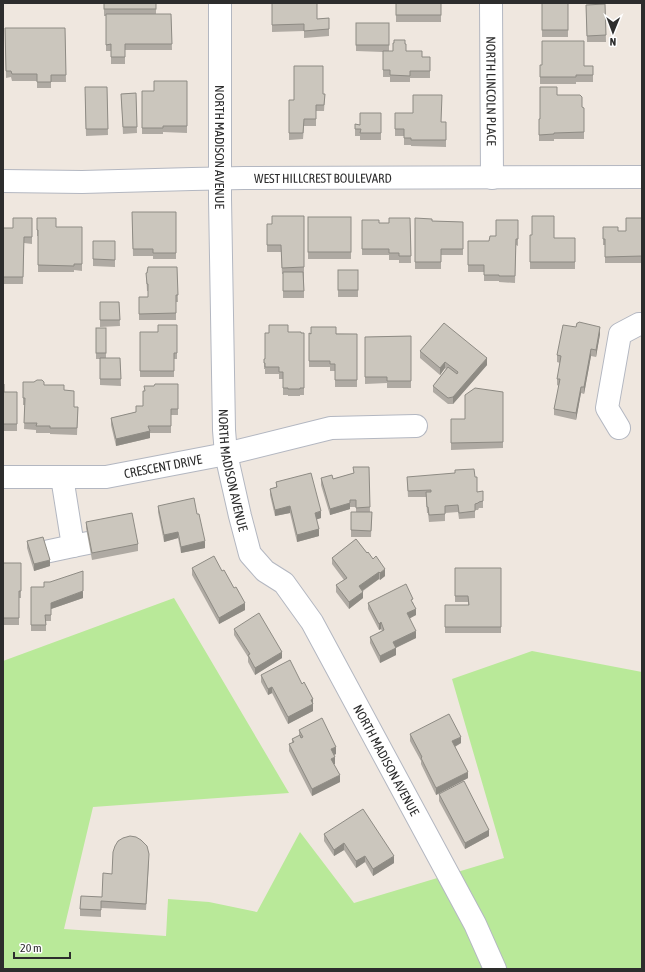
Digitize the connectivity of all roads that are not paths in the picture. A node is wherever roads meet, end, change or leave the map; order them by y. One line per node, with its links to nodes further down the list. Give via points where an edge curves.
1 (220, 3): 5 (street, NORTH MADISON AVENUE)
2 (491, 3): 4 (street, NORTH LINCOLN PLACE)
3 (642, 177): 4 (street, WEST HILLCREST BOULEVARD)
4 (492, 178): 5 (street, WEST HILLCREST BOULEVARD)
5 (220, 179): 6 (street, WEST HILLCREST BOULEVARD); 10 (street, NORTH MADISON AVENUE)
6 (3, 182)
7 (642, 324): 9 (street, via 620,334 607,408)
8 (416, 426): 10 (street, CRESCENT DRIVE, via 331,428)
9 (619, 428)
10 (226, 454): 12 (street, CRESCENT DRIVE, via 106,477); 14 (street, NORTH MADISON AVENUE, via 250,554 265,571 284,583 312,622 475,924)
11 (3, 477): 12 (street, CRESCENT DRIVE)
12 (62, 477): 13 (street, via 80,545)
13 (45, 552)
14 (495, 969)

